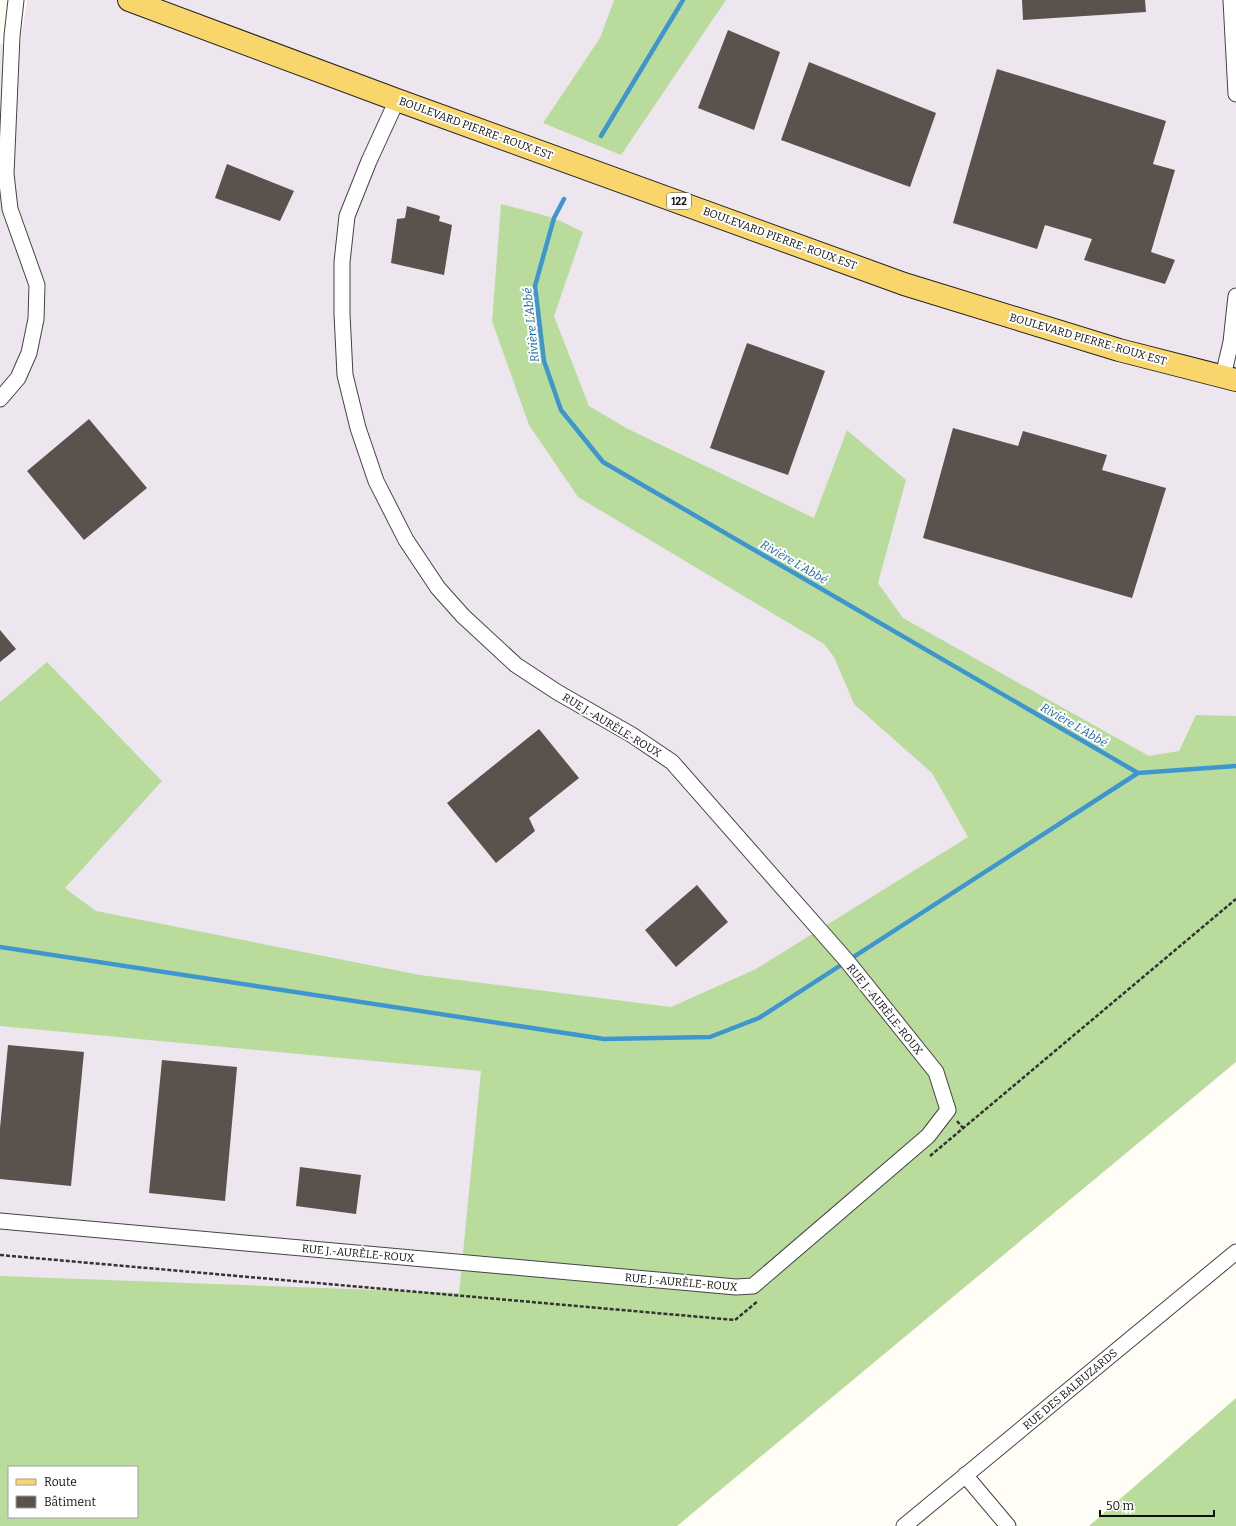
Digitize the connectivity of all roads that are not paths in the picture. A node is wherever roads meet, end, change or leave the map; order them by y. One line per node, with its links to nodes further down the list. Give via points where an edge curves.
1 (16, 0): 4 (street)
2 (129, 0): 6 (main road, BOULEVARD PIERRE-ROUX EST / 122)
3 (1231, 0): 5 (street)
4 (6, 33): 9 (street, via 6,174 10,210 37,286 36,319 29,353 18,378)
5 (1236, 94)
6 (397, 100): 8 (main road, BOULEVARD PIERRE-ROUX EST / 122, via 904,284 1119,350); 10 (street, RUE J.-AURÈLE-ROUX, via 347,216 342,262 342,314 345,375 358,428 376,481 406,540 438,588 468,621 516,665 672,762 847,961 936,1072 948,1110 928,1136 753,1286 736,1287)
7 (1236, 296): 8 (street)
8 (1230, 378)
9 (0, 399)
10 (0, 1221)
11 (1236, 1252): 12 (street, RUE DES BALBUZARDS)
12 (965, 1475): 13 (street, RUE DES BALBUZARDS); 14 (street)
13 (904, 1526)
14 (1008, 1526)

